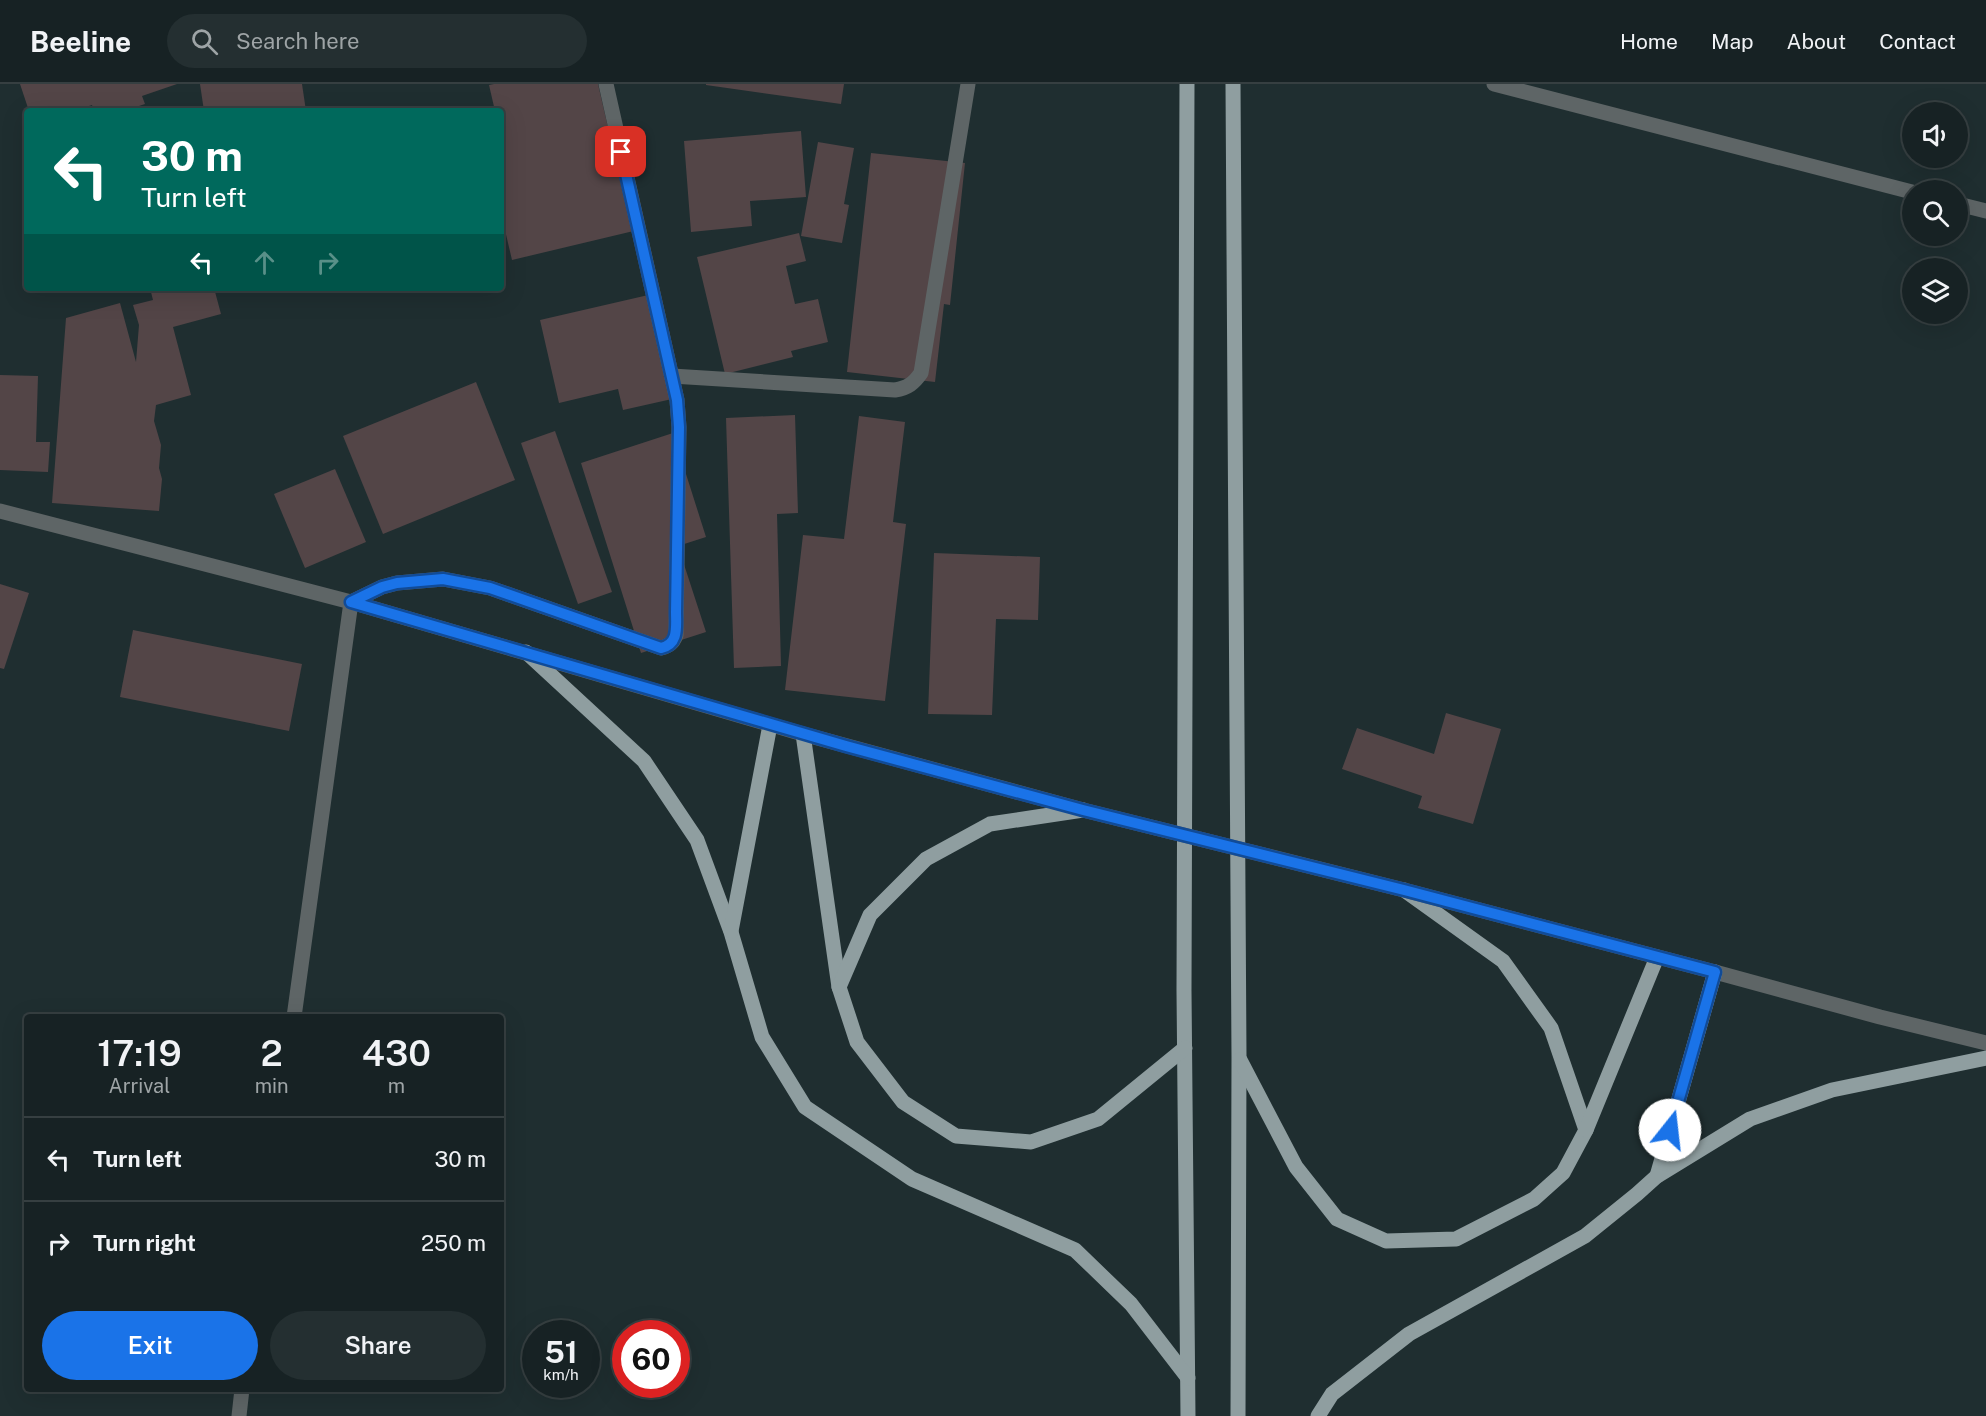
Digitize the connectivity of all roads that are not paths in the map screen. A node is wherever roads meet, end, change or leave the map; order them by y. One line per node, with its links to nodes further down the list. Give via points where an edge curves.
1 (606, 84): 9 (street)
2 (968, 84): 9 (street, via 921,373 915,381 896,390)
3 (1187, 84): 23 (main road)
4 (1233, 84): 24 (main road)
5 (1494, 84): 6 (street)
6 (1902, 189)
7 (1968, 206): 8 (street)
8 (1986, 211)
9 (672, 376): 11 (street, via 679,427 676,635 668,646 661,648 490,588 443,579 397,583)
10 (0, 511): 11 (street)
11 (351, 602): 12 (street); 21 (street)
12 (526, 652): 13 (street); 17 (main road, via 644,761 697,840)
13 (770, 725): 14 (street); 17 (main road)
14 (803, 734): 15 (street); 20 (main road)
15 (1083, 810): 16 (street, bridge); 20 (main road, via 990,824 926,859 870,915)
16 (1404, 890): 18 (street, bridge); 26 (main road, via 1503,961 1551,1028)
17 (731, 932): 28 (main road, via 762,1037 805,1107 912,1179 1075,1250 1131,1304)
18 (1657, 957): 19 (street, bridge); 26 (main road)
19 (1715, 972): 22 (street); 27 (main road)
20 (839, 987): 23 (main road, via 856,1042 903,1102 956,1136 1031,1142 1098,1119)
21 (294, 1014)
22 (1986, 1043)
23 (1185, 1048): 28 (main road)
24 (1239, 1057): 26 (main road, via 1296,1167 1337,1219 1386,1241 1456,1239 1534,1199 1563,1173); 32 (main road)
25 (1986, 1058): 27 (main road, via 1832,1090 1750,1119)
26 (1586, 1130)
27 (1657, 1176): 33 (main road, via 1585,1236 1409,1334 1332,1394)
28 (1188, 1378): 31 (main road)
29 (242, 1392): 30 (street)
30 (239, 1416)
31 (1188, 1416)
32 (1238, 1416)
33 (1318, 1416)

